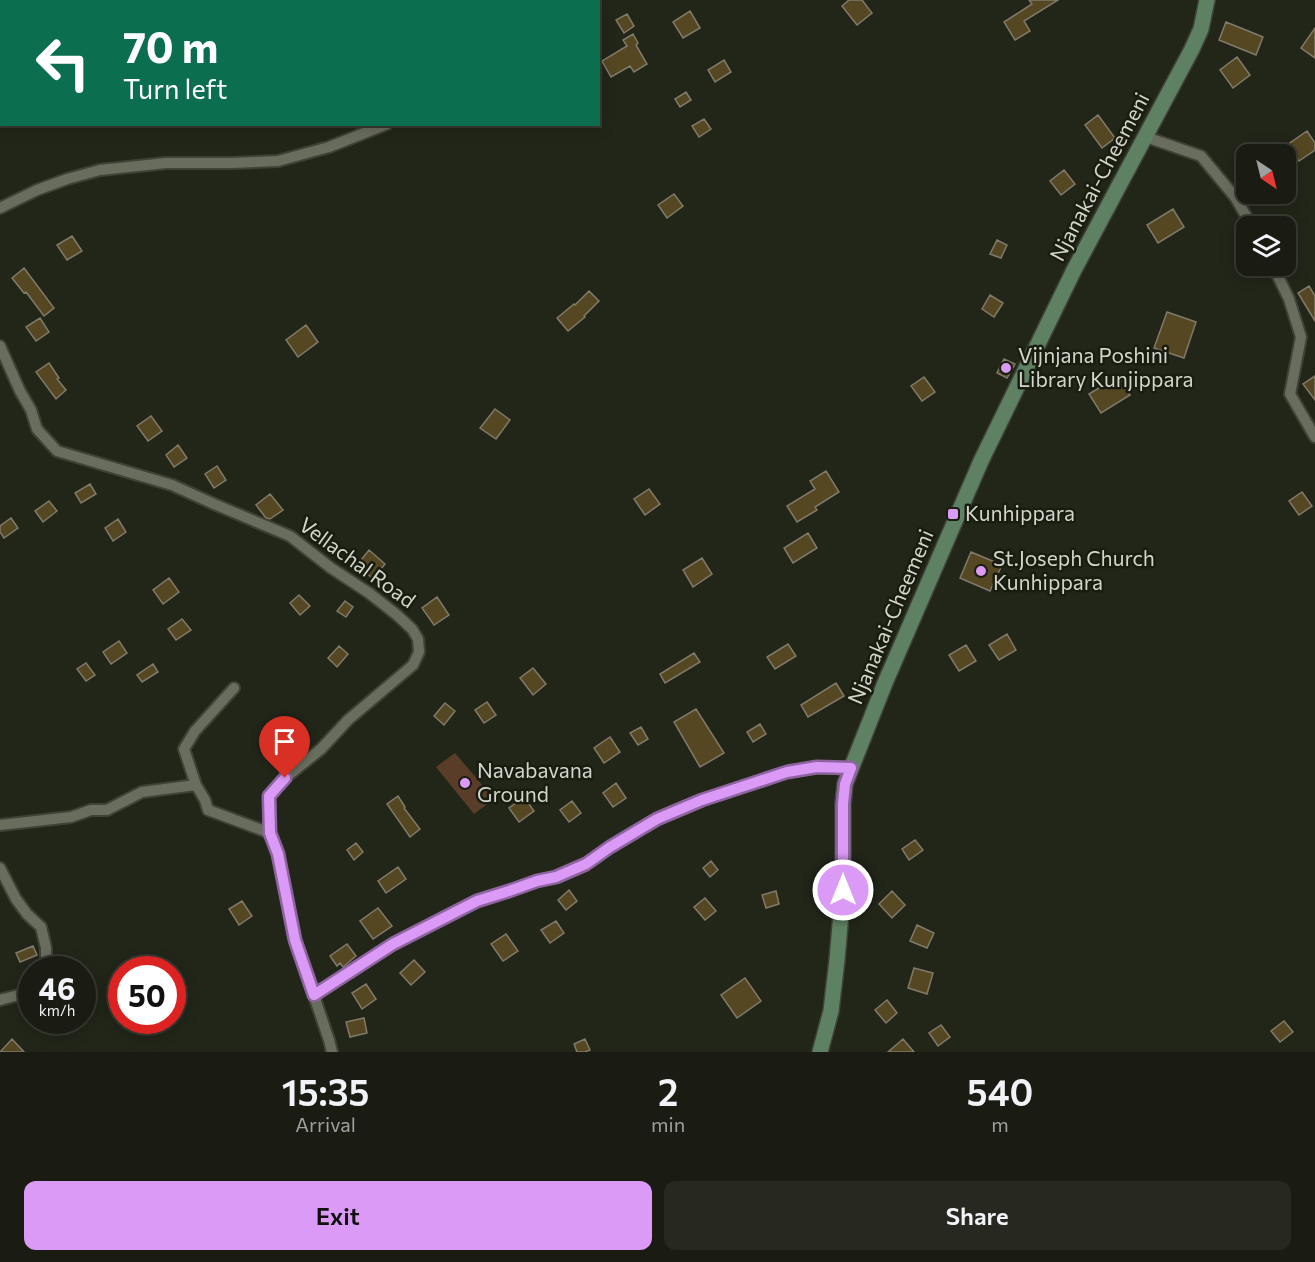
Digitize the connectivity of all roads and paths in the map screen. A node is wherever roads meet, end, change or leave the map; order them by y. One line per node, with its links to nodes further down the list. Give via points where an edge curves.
1 (1207, 0): 3 (main road, Njanakai-Cheemeni, via 1201,29)
2 (382, 126): 4 (street, via 329,147 278,160 166,163 100,170 38,190)
3 (1146, 137): 5 (street, via 1201,156); 10 (main road, Njanakai-Cheemeni, via 1074,270 981,461)
4 (0, 208)
5 (1246, 216)
6 (1278, 276): 8 (street, via 1301,337 1290,394)
7 (0, 346): 13 (street, Vellachal Road, via 37,429 57,451 172,485 290,536 397,615 418,639 419,652 413,665 348,720 269,796)
8 (1315, 437)
9 (234, 688): 11 (street, via 184,749)
10 (851, 768): 16 (street, via 817,767 787,772 657,819 586,864 477,901 393,944); 20 (main road, Njanakai-Cheemeni, via 843,804 843,890 836,970)
11 (196, 785): 12 (street, via 142,792 107,810); 13 (street, via 208,810)
12 (0, 825)
13 (270, 833): 16 (street, Vellachal Road, via 278,854 295,940)
14 (0, 868): 15 (street, via 16,899 41,927)
15 (46, 956)
16 (314, 995): 19 (street, Vellachal Road)
17 (18, 996): 18 (street)
18 (0, 1000)
19 (332, 1052)
20 (820, 1052)

